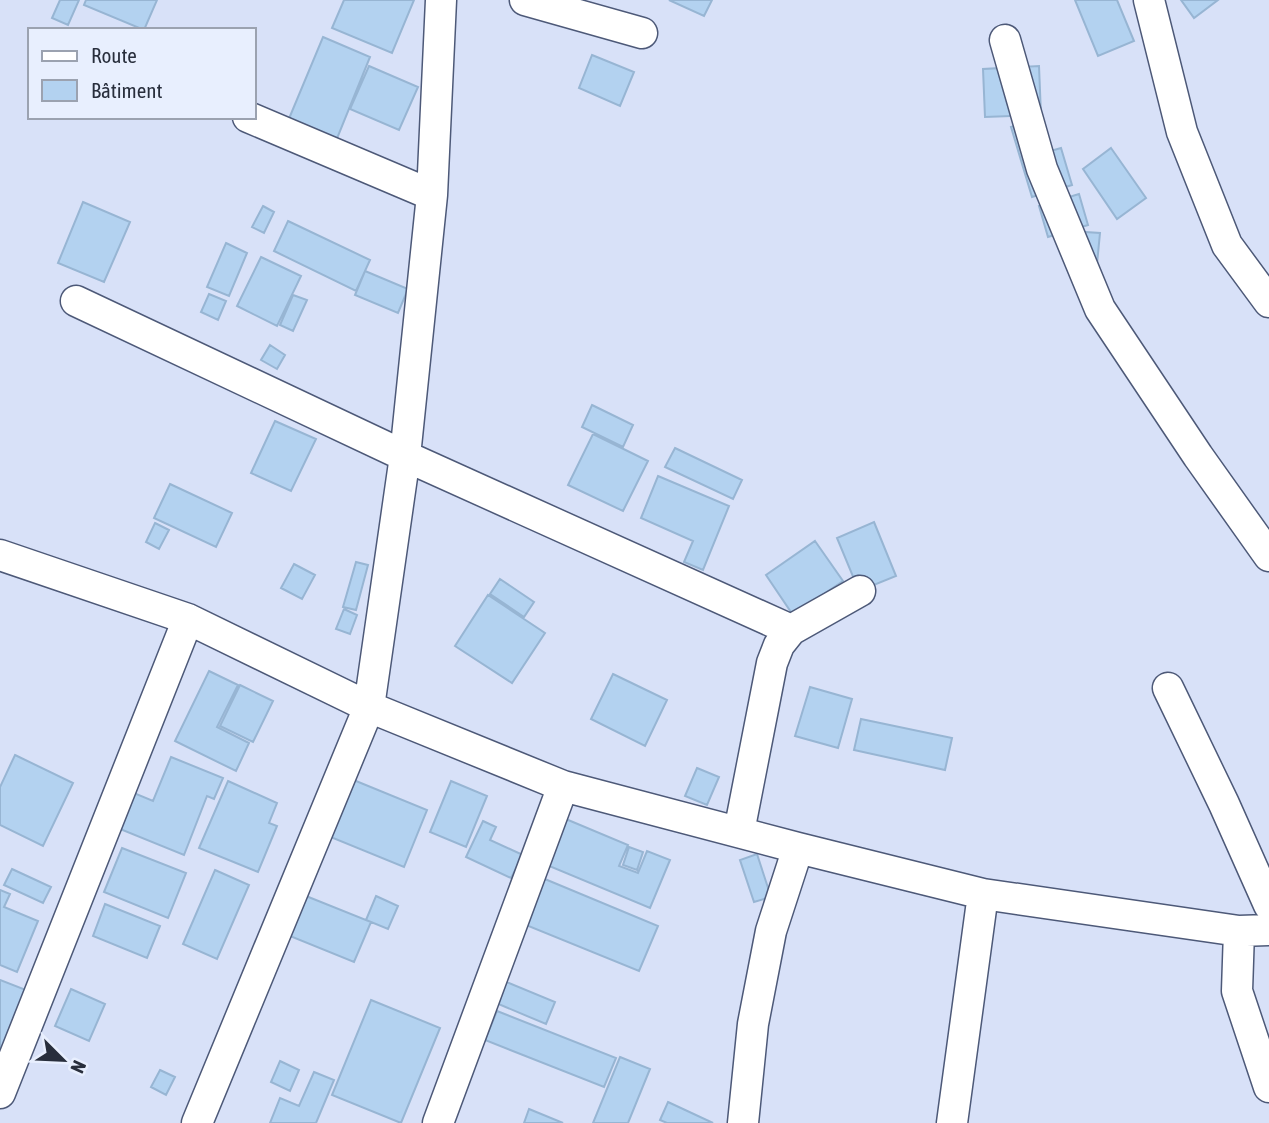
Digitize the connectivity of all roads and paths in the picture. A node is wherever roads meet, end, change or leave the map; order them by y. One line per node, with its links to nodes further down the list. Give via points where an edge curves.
1 (440, 0): 7 (street)
2 (525, 0): 4 (street)
3 (1149, 0): 9 (street, via 1182,132 1227,245)
4 (642, 33)
5 (1005, 40): 12 (street, via 1042,169 1100,309)
6 (253, 119): 7 (street)
7 (432, 195): 10 (street)
8 (75, 301): 10 (street)
9 (1269, 302)
10 (405, 456): 15 (street); 17 (street)
11 (0, 555): 14 (street)
12 (1269, 555)
13 (860, 591): 15 (street)
14 (188, 619): 17 (street); 26 (street)
15 (791, 630): 19 (street, via 772,663)
16 (1168, 688): 22 (street)
17 (369, 707): 18 (street); 27 (street)
18 (563, 786): 19 (street); 28 (street)
19 (739, 832): 20 (street)
20 (798, 848): 21 (street); 29 (street, via 771,931 755,1010)
21 (983, 894): 24 (street); 30 (street)
22 (1269, 905)
23 (1269, 930): 24 (street)
24 (1239, 931): 25 (street, via 1237,991)
25 (1269, 1087)
26 (0, 1093)
27 (197, 1123)
28 (439, 1123)
29 (743, 1123)
30 (953, 1123)

